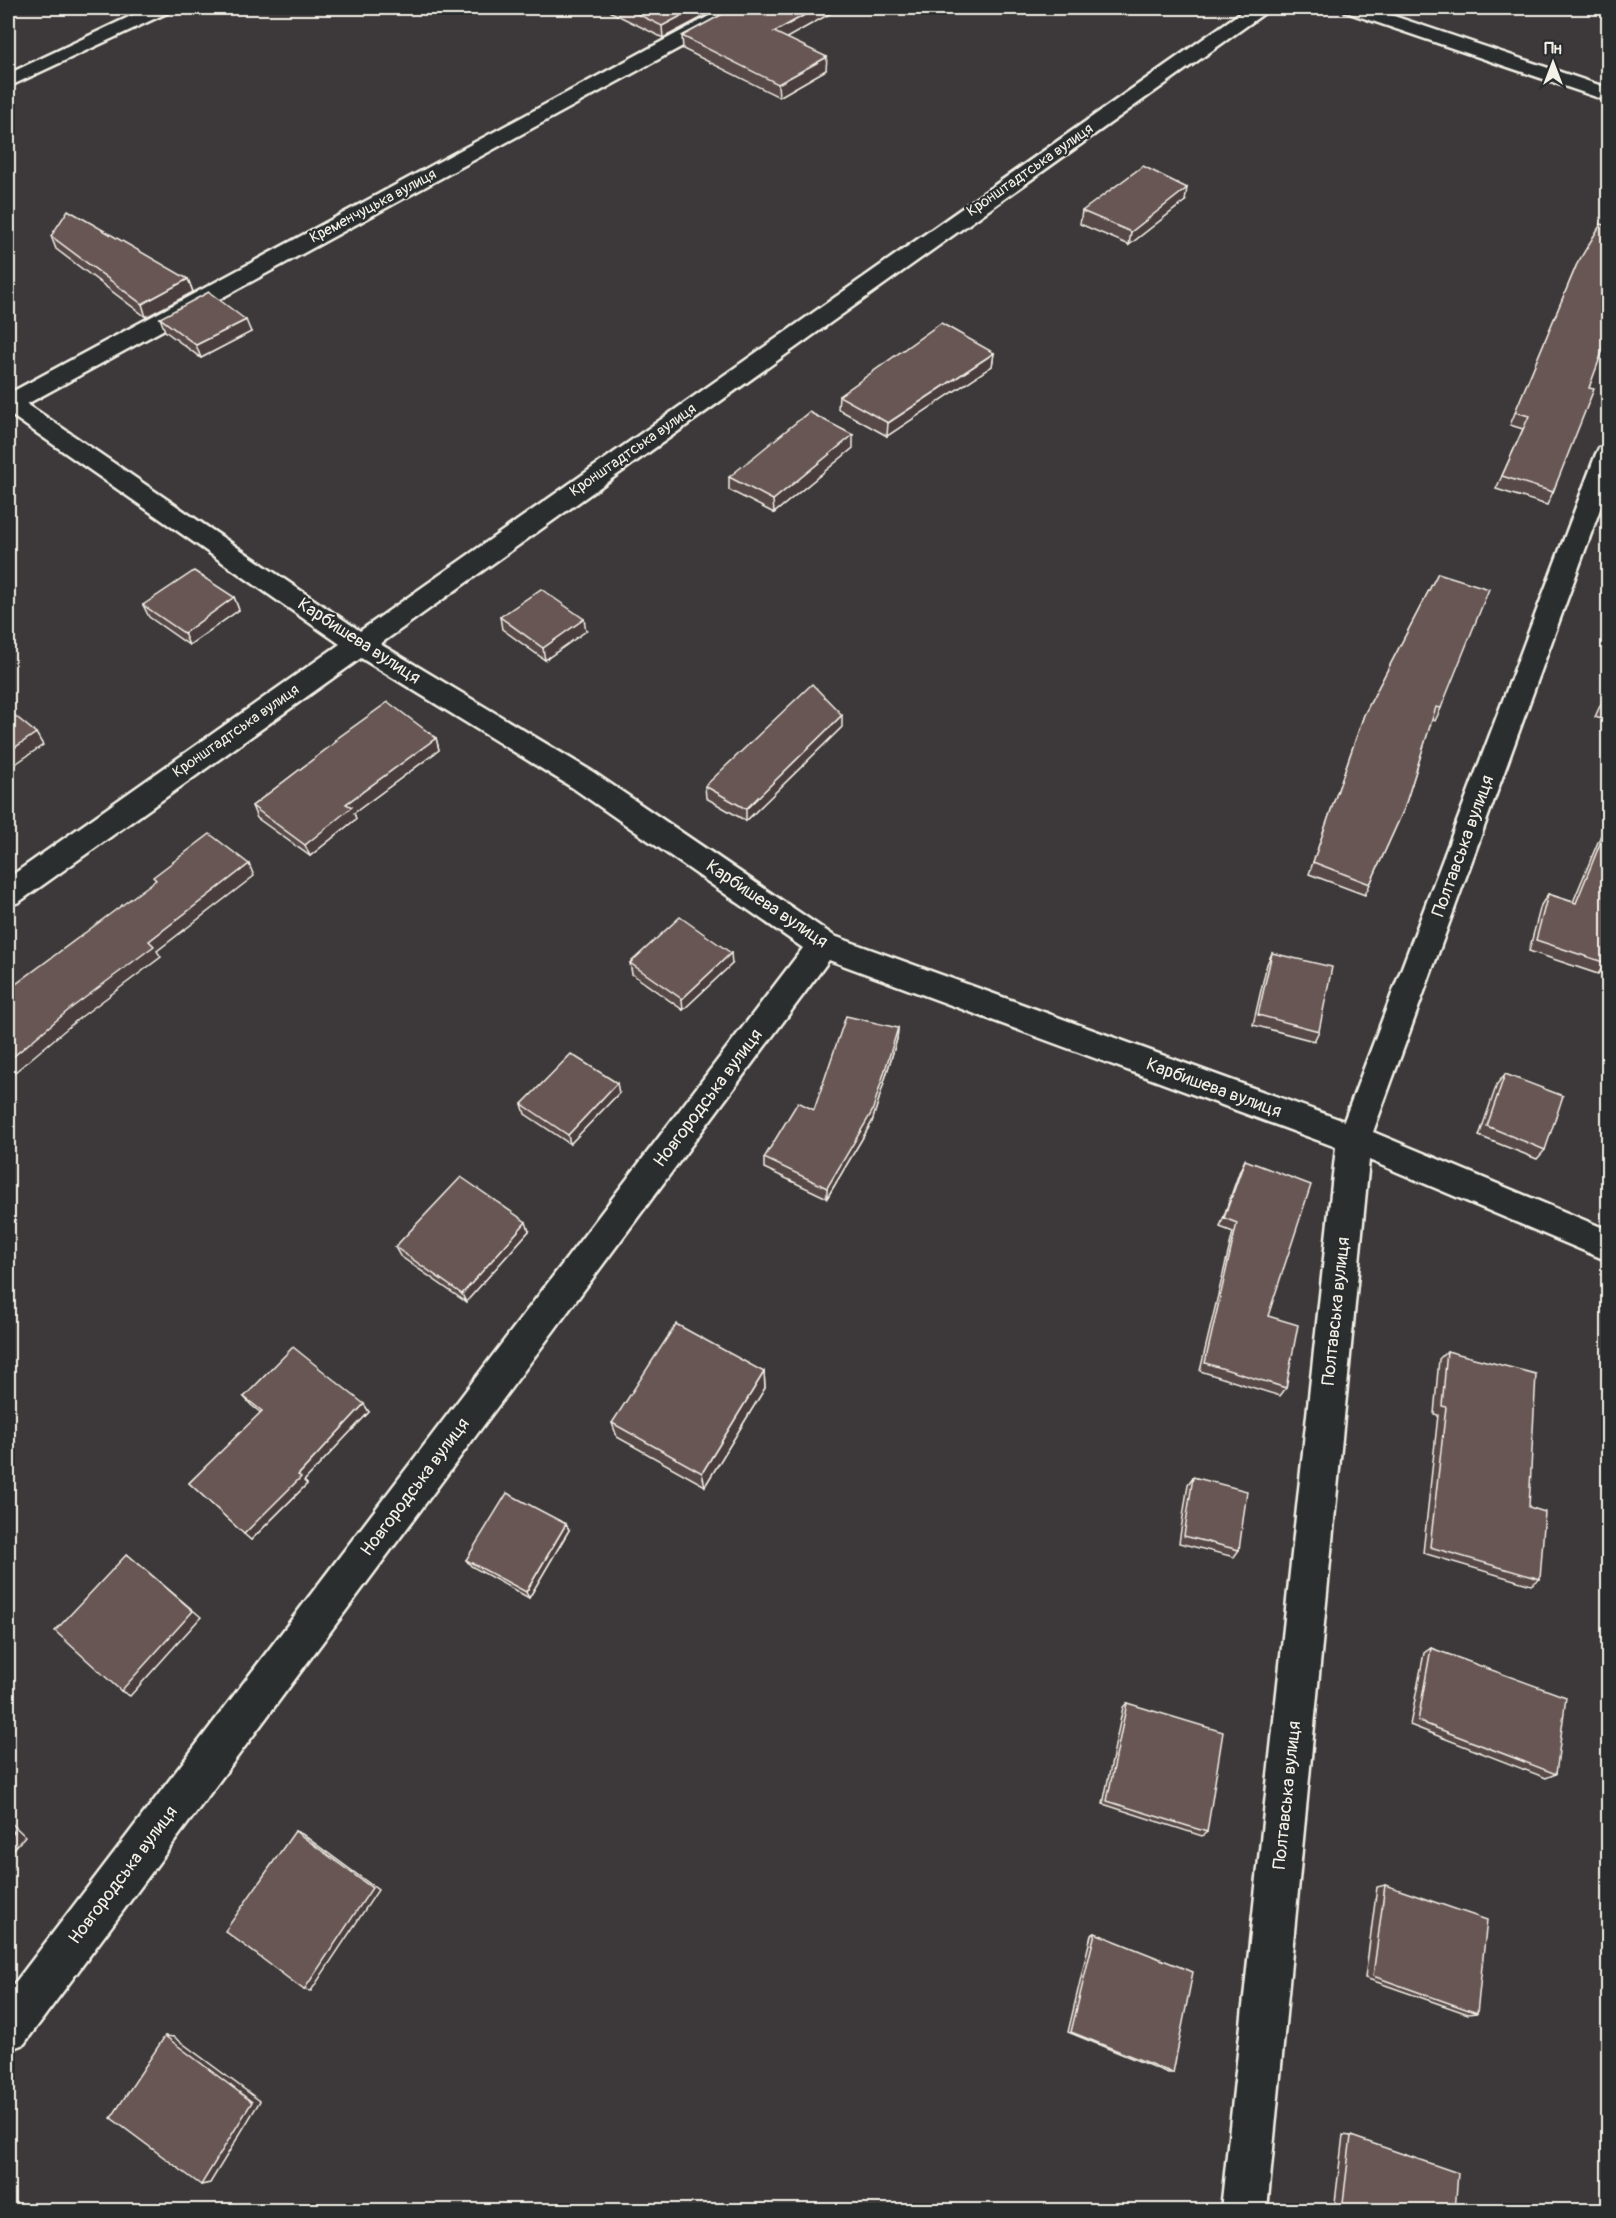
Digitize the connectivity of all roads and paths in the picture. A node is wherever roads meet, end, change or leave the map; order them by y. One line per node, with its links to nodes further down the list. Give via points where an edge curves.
1 (162, 8): 5 (street)
2 (738, 8): 7 (street, Кременчуцька вулиця)
3 (1259, 8): 9 (street, Кронштадтська вулиця)
4 (1353, 8): 6 (street)
5 (8, 81)
6 (1608, 95)
7 (8, 403): 9 (street, Карбишева вулиця)
8 (1608, 454): 12 (street, Полтавська вулиця)
9 (359, 644): 10 (street, Кронштадтська вулиця); 11 (street, Карбишева вулиця, via 583,780)
10 (8, 894)
11 (824, 945): 12 (street, Карбишева вулиця); 14 (street, Новгородська вулиця)
12 (1354, 1139): 13 (street, Карбишева вулиця); 15 (street, Полтавська вулиця)
13 (1608, 1246)
14 (8, 2028)
15 (1244, 2211)

